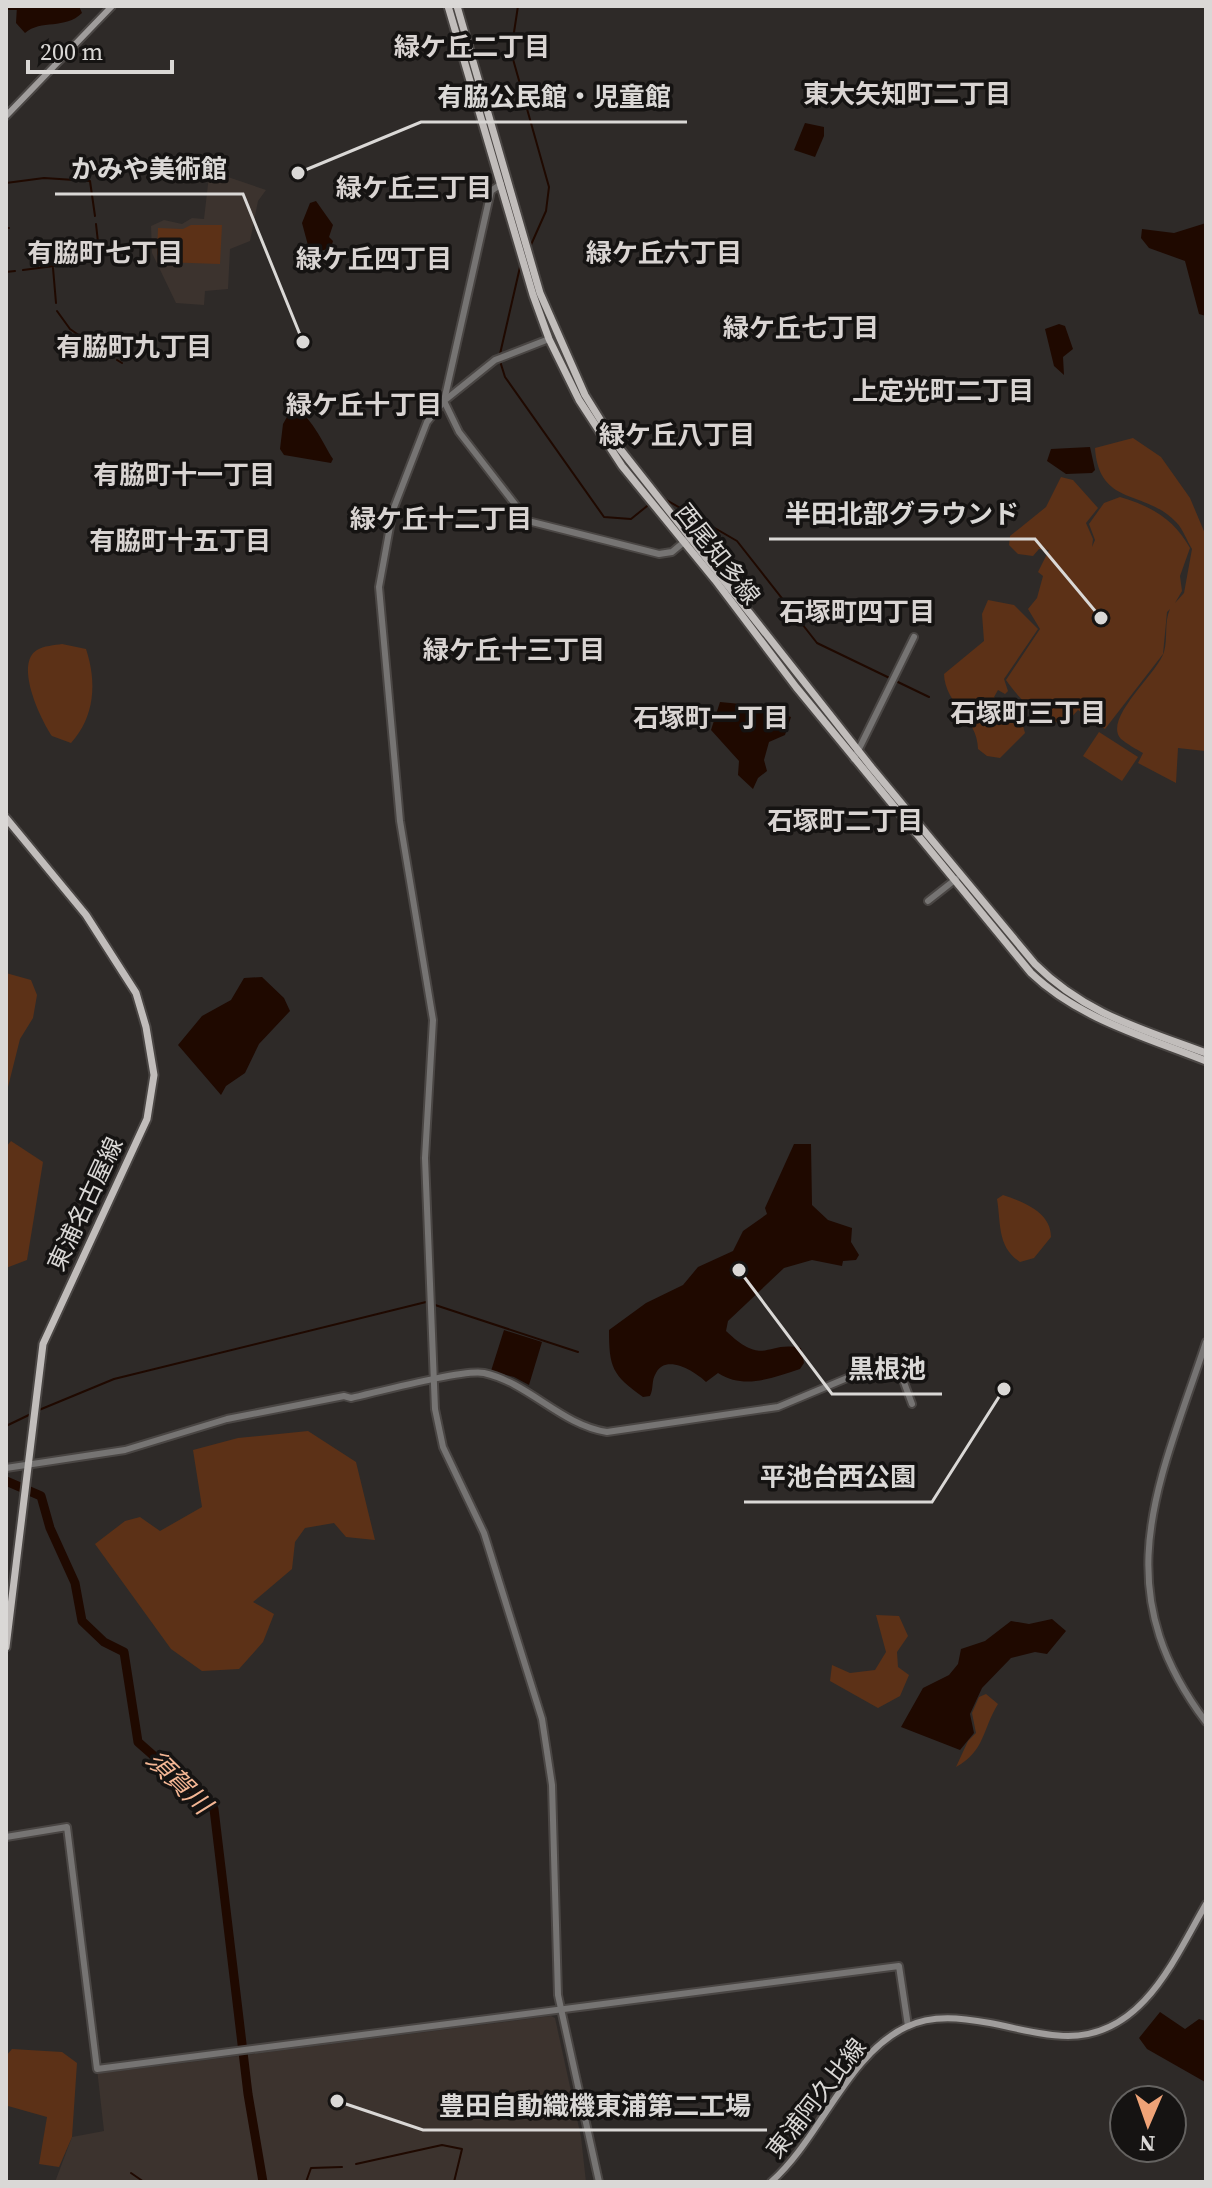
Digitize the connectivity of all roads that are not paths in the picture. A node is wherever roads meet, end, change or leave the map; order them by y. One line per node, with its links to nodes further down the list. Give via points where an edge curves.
1 (112, 6): 4 (main road)
2 (448, 6): 5 (main road, 西尾知多線)
3 (457, 6): 6 (main road, 西尾知多線)
4 (6, 116)
5 (501, 184): 6 (main road, 西尾知多線); 8 (street, via 491,191)
6 (526, 256): 7 (main road, 西尾知多線); 9 (main road, 西尾知多線, via 585,395)
7 (549, 339): 8 (street, via 500,359); 9 (main road, 西尾知多線, via 579,400 622,466)
8 (444, 401): 10 (street, via 459,432 528,521 659,554 672,552); 19 (street, via 427,422 393,510 379,587 400,821 433,1020 425,1158)
9 (655, 500): 10 (main road, 西尾知多線)
10 (687, 540): 12 (main road, 西尾知多線)
11 (914, 637): 12 (street)
12 (857, 756): 14 (main road, 西尾知多線)
13 (6, 818): 21 (main road, 東浦名古屋線, via 86,915 136,993 154,1075 147,1119 43,1344)
14 (958, 876): 15 (street); 16 (main road, 西尾知多線, via 1061,990 1092,1009); 17 (main road, 西尾知多線, via 1031,973 1060,997 1089,1015)
15 (928, 901)
16 (1206, 1053)
17 (1206, 1061)
18 (1206, 1342): 24 (street, via 1156,1496 1147,1553 1151,1604 1162,1645 1182,1689)
19 (435, 1381): 20 (street, via 465,1372 484,1373 581,1424 617,1432 778,1407 895,1358); 21 (street, via 257,1412 125,1450); 27 (street, via 443,1447 477,1511 542,1719 552,1785)
20 (912, 1404)
21 (29, 1465): 22 (street); 23 (main road, 東浦名古屋線)
22 (6, 1468)
23 (6, 1647)
24 (1206, 1722)
25 (6, 1837): 27 (street, via 67,1827 97,2069)
26 (1206, 1904): 28 (main road, 東浦阿久比線, via 1152,1994 1124,2020 1102,2030 1056,2036 951,2018)
27 (561, 2011): 28 (street, via 899,1966); 29 (street)
28 (908, 2026): 30 (main road, 東浦阿久比線, via 866,2059)
29 (599, 2182)
30 (771, 2182)

